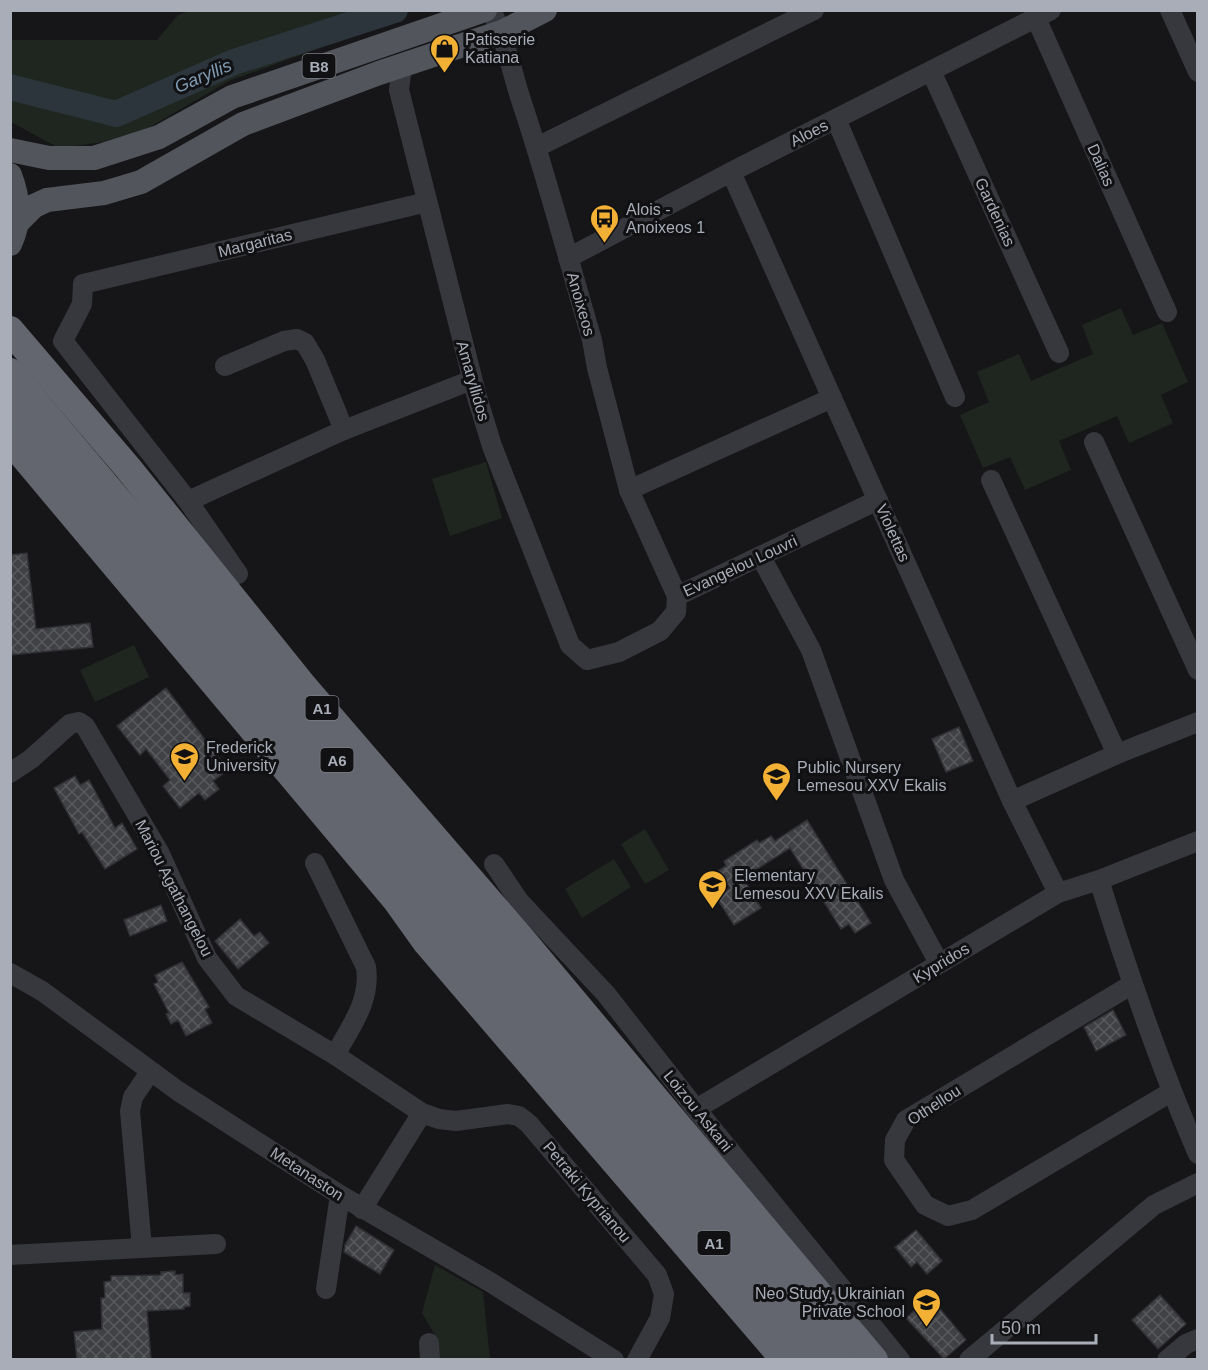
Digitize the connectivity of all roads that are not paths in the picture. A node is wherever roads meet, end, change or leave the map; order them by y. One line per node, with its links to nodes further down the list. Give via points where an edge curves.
1 (485, 10): 12 (main road, B8, via 232,96 159,137 94,158 49,158)
2 (545, 10): 6 (main road, B8)
3 (814, 10): 11 (street)
4 (1170, 10): 8 (street)
5 (1043, 14): 7 (street, Aloes); 18 (street, Dalias)
6 (496, 21): 9 (main road, B8); 11 (street, Anoixeos)
7 (931, 71): 10 (street, Aloes); 20 (street, Gardenias)
8 (1197, 72)
9 (393, 75): 15 (street, Amaryllidos); 16 (main road, B8, via 243,123 141,182 104,193 47,200 34,206)
10 (836, 119): 13 (street, Aloes); 24 (street)
11 (537, 147): 17 (street, Anoixeos)
12 (10, 150)
13 (731, 172): 17 (street, Aloes); 25 (street, Violettas)
14 (10, 175): 16 (main road, B8, via 17,193)
15 (427, 202): 23 (street, Amaryllidos); 33 (street, Margaritas, via 83,284 82,304 63,341)
16 (14, 233)
17 (568, 258): 31 (street, Anoixeos)
18 (1167, 312)
19 (10, 330): 48 (highway, A1, via 128,468 304,687)
20 (1059, 353)
21 (225, 366): 27 (street, via 297,339 315,360)
22 (10, 372): 59 (highway, A6)
23 (472, 380): 27 (street); 37 (street, Amaryllidos, via 492,446 570,645)
24 (955, 397)
25 (832, 398): 31 (street); 32 (street, Violettas)
26 (10, 404): 58 (highway, A6)
27 (344, 430): 33 (street)
28 (10, 440): 49 (highway, via 397,901)
29 (1094, 441): 38 (street)
30 (991, 480): 40 (street)
31 (629, 490): 36 (street, Anoixeos)
32 (878, 500): 34 (street, Evangelou Louvri); 42 (street, Violettas)
33 (188, 501): 35 (street)
34 (761, 557): 36 (street, Evangelou Louvri); 50 (street, via 811,650 894,880)
35 (238, 574)
36 (677, 596): 37 (street, Evangelou Louvri, via 676,612 660,631 619,652)
37 (587, 660)
38 (1197, 670)
39 (1197, 722): 40 (street)
40 (1117, 754): 42 (street)
41 (10, 773): 53 (street, Mariou Agathangelou, via 70,724 79,722 85,726 159,852 207,958 236,996)
42 (1012, 801): 47 (street, Violettas)
43 (1197, 841): 46 (street, Kypridos)
44 (315, 863): 53 (street, via 366,967 368,982 364,1001)
45 (494, 864): 56 (street, Loizou Askani, via 519,902 606,994)
46 (1098, 880): 47 (street, Kypridos); 52 (street)
47 (1058, 893): 50 (street, Kypridos)
48 (524, 942): 59 (highway); 75 (highway)
49 (427, 943): 58 (highway, via 570,1090); 72 (highway)
50 (939, 963): 56 (street, Kypridos)
51 (10, 973): 54 (street, Metanaston, via 42,991)
52 (1131, 985): 55 (street); 55 (street, Othellou, via 906,1120 895,1140 894,1160 925,1205 948,1216 972,1210)
53 (335, 1055): 57 (street, Mariou Agathangelou)
54 (150, 1072): 62 (street, Metanaston); 66 (street, via 133,1097 130,1111)
55 (1171, 1092): 60 (street)
56 (696, 1109): 76 (street, Loizou Askani)
57 (422, 1113): 63 (street); 71 (street, Petraki Kyprianou, via 456,1121 508,1114 529,1124 657,1275 664,1294 660,1318)
58 (615, 1127): 73 (highway, A1)
59 (664, 1147): 74 (highway, A1)
60 (1197, 1154)
61 (1197, 1183): 77 (street, via 1154,1205)
62 (340, 1195): 63 (street, Metanaston); 68 (street)
63 (362, 1209): 70 (street, Metanaston)
64 (216, 1244): 66 (street)
65 (10, 1248): 67 (street)
66 (142, 1248): 67 (street)
67 (11, 1255)
68 (326, 1289)
69 (1197, 1338): 78 (street)
70 (614, 1359)
71 (637, 1359)
72 (785, 1359)
73 (813, 1359)
74 (842, 1359)
75 (874, 1359)
76 (900, 1359)
77 (969, 1359)
78 (1167, 1359)

